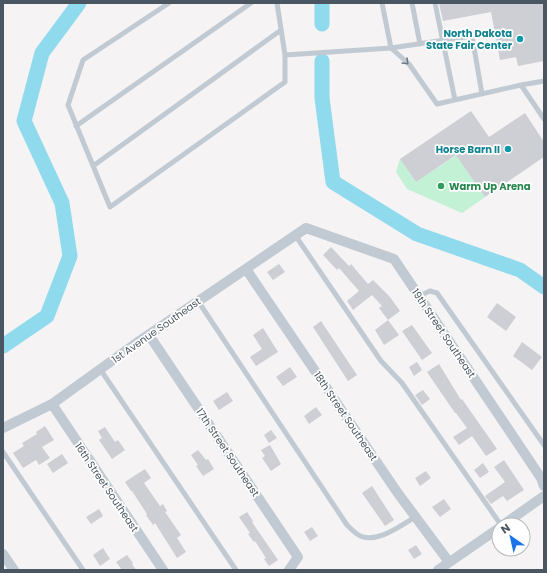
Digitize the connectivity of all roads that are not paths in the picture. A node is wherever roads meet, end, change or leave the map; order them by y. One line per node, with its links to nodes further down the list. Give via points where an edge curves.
1 (168, 3): 17 (lane, via 83,60 68,105)
2 (251, 3): 17 (lane)
3 (277, 3): 7 (lane)
4 (382, 3): 10 (lane)
5 (412, 3): 9 (lane)
6 (435, 3): 8 (lane)
7 (281, 30): 11 (lane); 18 (lane)
8 (442, 41): 9 (lane); 14 (lane, via 472,36); 15 (lane)
9 (420, 44): 10 (lane)
10 (391, 48): 11 (lane); 15 (lane, one-way to 15, via 409,64 437,104)
11 (285, 55): 18 (lane, via 285,82 110,207)
12 (544, 81): 13 (lane)
13 (521, 85): 14 (lane); 16 (lane)
14 (482, 94): 15 (lane)
15 (455, 100)
16 (544, 119)
17 (76, 126): 18 (lane)
18 (93, 166)
19 (306, 228): 20 (street, 1st Avenue Southeast); 22 (street, 19th Street Southeast, via 394,259)
20 (295, 235): 21 (street, 1st Avenue Southeast); 33 (lane, via 381,361 402,383)
21 (246, 268): 23 (street, 1st Avenue Southeast); 32 (street, 18th Street Southeast)
22 (418, 296): 28 (lane, via 430,291 437,293); 30 (street, 19th Street Southeast)
23 (198, 301): 24 (street, 1st Avenue Southeast); 32 (lane, via 347,525 358,535 374,538)
24 (149, 335): 25 (street, 1st Avenue Southeast); 42 (street, 17th Street Southeast, via 298,557)
25 (100, 369): 26 (street, 1st Avenue Southeast); 41 (lane)
26 (52, 404): 27 (street, 1st Avenue Southeast); 40 (street, 16th Street Southeast)
27 (3, 428)
28 (544, 445)
29 (3, 452): 39 (lane)
30 (543, 479)
31 (544, 496): 34 (street)
32 (416, 517): 37 (street, 18th Street Southeast)
33 (496, 517)
34 (514, 517)
35 (491, 533): 37 (street)
36 (3, 554): 38 (street)
37 (449, 562): 43 (street)
38 (14, 570)
39 (82, 570)
40 (162, 570)
41 (236, 570)
42 (289, 570)
43 (438, 570)

